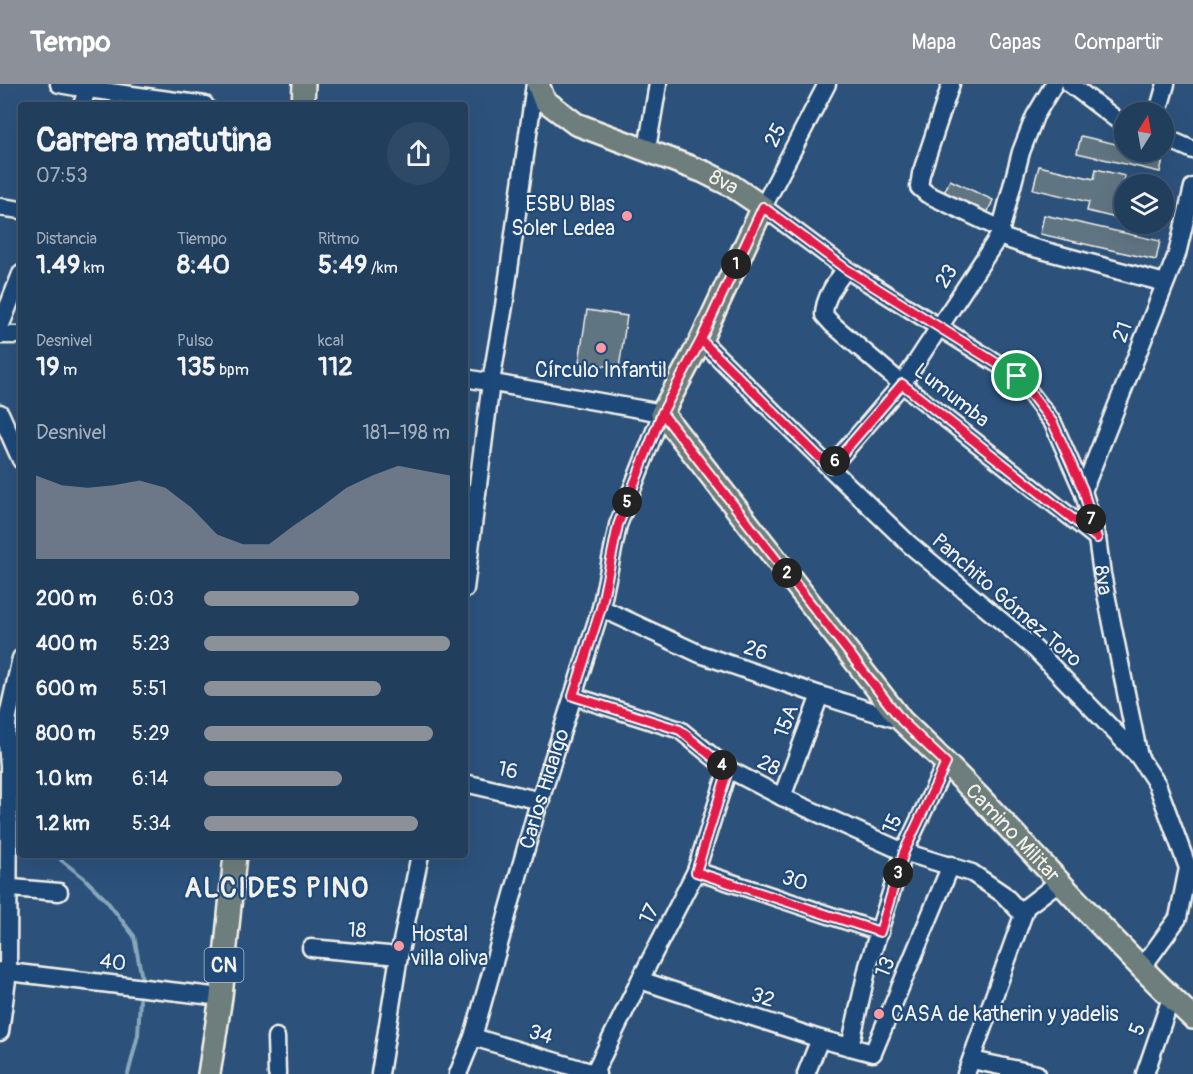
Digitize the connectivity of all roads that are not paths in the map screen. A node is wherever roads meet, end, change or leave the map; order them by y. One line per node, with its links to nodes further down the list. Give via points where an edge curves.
1 (59, 84): 10 (street)
2 (304, 84): 12 (main road)
3 (536, 84): 16 (main road, 8va, via 544,100 576,124); 32 (street)
4 (658, 84): 16 (street)
5 (827, 84): 20 (street, 25)
6 (951, 84): 22 (street, via 919,187)
7 (1054, 84): 22 (street, 23, via 1035,116 1021,152)
8 (1070, 84): 14 (street)
9 (1166, 84): 13 (street)
10 (87, 93): 11 (street)
11 (176, 102)
12 (303, 102)
13 (1161, 102)
14 (1114, 117)
15 (1174, 141): 17 (street)
16 (646, 149): 20 (main road, 8va, via 704,172)
17 (1193, 150)
18 (1193, 187): 25 (street, 21, via 1177,254)
19 (0, 207): 21 (street)
20 (763, 207): 23 (street, 8va); 30 (main road, Carlos Hidalgo)
21 (18, 210)
22 (1000, 232): 25 (street, via 1027,246); 26 (street, 23)
23 (846, 269): 26 (street, 8va); 33 (street, Lumumba, via 834,285 824,315)
24 (18, 281): 27 (street)
25 (1165, 282): 38 (street, 21)
26 (940, 326): 33 (street, 23); 38 (street, 8va, via 1017,376 1053,423)
27 (0, 327)
28 (0, 335): 29 (street)
29 (18, 335)
30 (701, 340): 35 (main road, Carlos Hidalgo); 37 (street, Panchito Gómez Toro)
31 (468, 378): 32 (street)
32 (491, 382): 35 (street); 40 (street)
33 (902, 384): 37 (street, 23); 39 (street, Lumumba)
34 (0, 413): 36 (street)
35 (662, 413): 41 (street, Carlos Hidalgo, via 618,525); 46 (main road, Camino Militar)
36 (18, 451)
37 (830, 468): 47 (street, Panchito Gómez Toro, via 909,544 1035,649)
38 (1083, 490): 39 (street, 8va)
39 (1097, 538): 47 (street, 8va)
40 (468, 565)
41 (601, 608): 44 (street, 26, via 700,654); 45 (street, Carlos Hidalgo)
42 (18, 665): 43 (street)
43 (7, 689): 59 (street, via 9,766)
44 (820, 695): 46 (street, 26); 51 (street, 15A)
45 (573, 696): 49 (street, 28, via 680,730); 52 (street, Carlos Hidalgo)
46 (902, 721): 48 (main road, Camino Militar)
47 (1139, 757): 65 (street, Panchito Gómez Toro, via 1157,784 1188,868 1178,918)
48 (946, 763): 53 (street, 15); 58 (main road, Camino Militar)
49 (728, 770): 51 (street, 28); 57 (street, 17)
50 (468, 784): 52 (street, 16)
51 (782, 797): 53 (street, 28)
52 (541, 801): 73 (street, Carlos Hidalgo)
53 (904, 852): 56 (street, 28); 62 (street, 15)
54 (235, 858): 68 (main road, CN)
55 (419, 858): 64 (street)
56 (951, 866): 61 (street, 28, via 972,873 1003,894); 76 (street, 13)
57 (696, 872): 62 (street, 30); 67 (street, 17)
58 (1060, 881): 61 (street, via 1026,908); 65 (main road, Camino Militar)
59 (4, 887): 60 (street); 66 (street)
60 (59, 892)
61 (1023, 915): 77 (street)
62 (880, 932): 75 (street, 15, via 868,966)
63 (311, 948): 64 (street, 18)
64 (399, 956): 81 (street)
65 (1141, 969): 69 (main road, Camino Militar)
66 (4, 972): 68 (street, 40); 71 (street)
67 (640, 980): 74 (street, 32); 78 (street, 17)
68 (221, 998): 79 (main road, CN)
69 (1172, 998): 70 (main road, Camino Militar); 85 (street, 5)
70 (1193, 1018)
71 (0, 1032)
72 (276, 1037): 80 (street)
73 (473, 1038): 78 (street, 34); 82 (street, Carlos Hidalgo)
74 (820, 1039): 75 (street, 32); 83 (street)
75 (850, 1047): 76 (street, 32)
76 (873, 1053)
77 (969, 1067): 84 (street)
78 (596, 1073)
79 (209, 1074)
80 (277, 1074)
81 (380, 1074)
82 (458, 1074)
83 (806, 1074)
84 (1036, 1074)
85 (1145, 1074)

